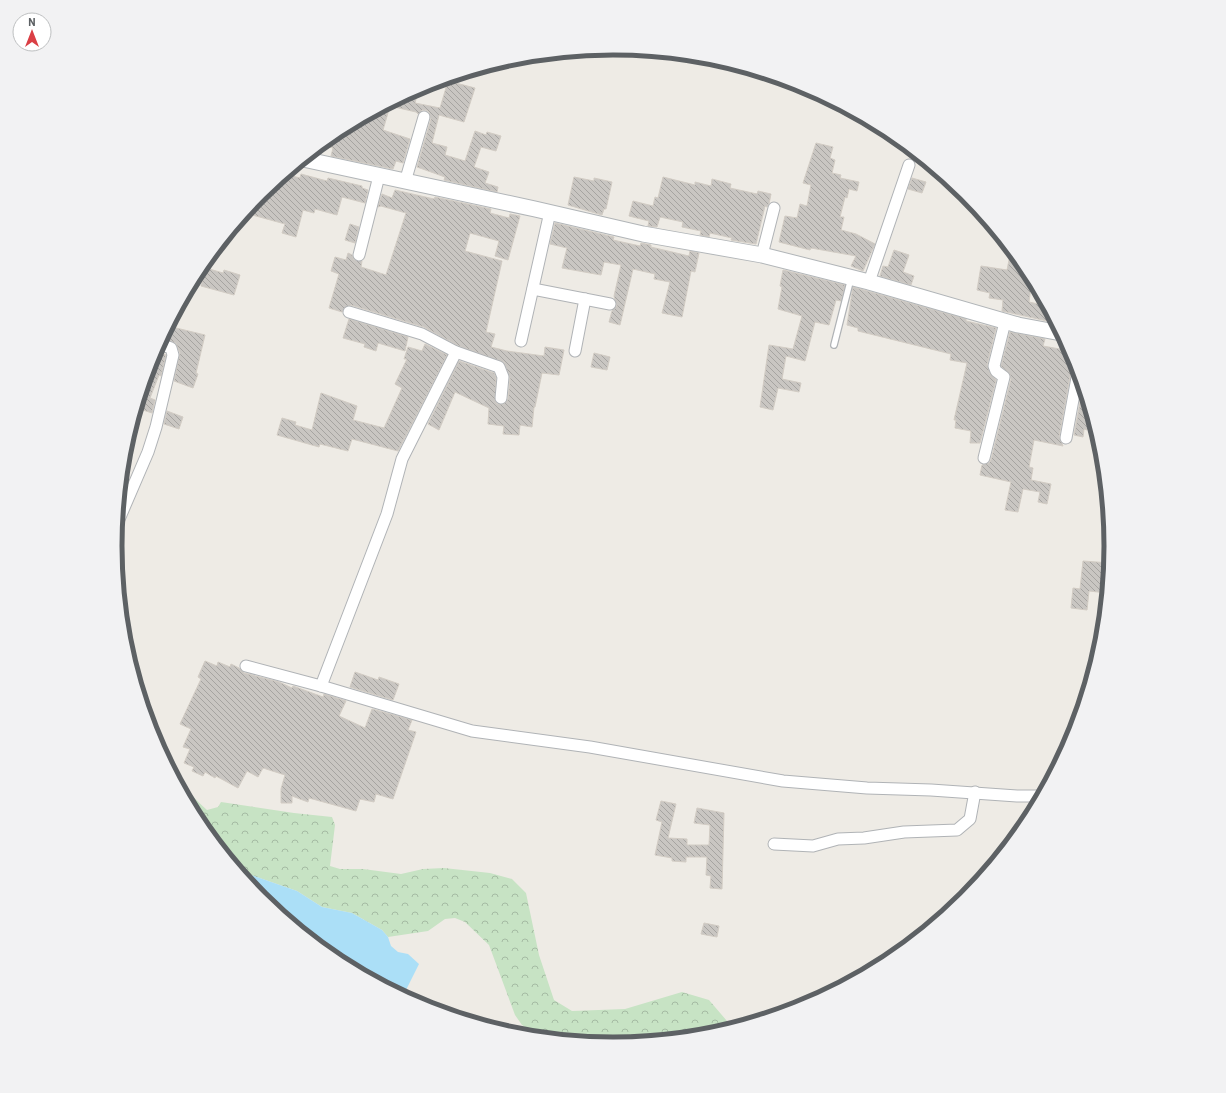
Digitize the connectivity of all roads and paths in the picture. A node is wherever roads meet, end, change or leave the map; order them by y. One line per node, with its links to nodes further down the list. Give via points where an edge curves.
1 (424, 117): 5 (street)
2 (310, 160): 4 (street)
3 (909, 165): 11 (street)
4 (379, 176): 5 (street); 8 (street)
5 (405, 182): 7 (street)
6 (774, 208): 9 (street)
7 (550, 212): 9 (street, via 643,234); 12 (street)
8 (359, 255)
9 (762, 255): 10 (street)
10 (851, 277): 11 (street); 19 (lane)
11 (869, 282): 16 (street)
12 (533, 289): 13 (street); 18 (street)
13 (585, 299): 14 (street); 21 (street)
14 (610, 304)
15 (349, 312): 22 (street, via 422,334)
16 (1006, 322): 17 (street); 26 (street, via 994,366 1004,377)
17 (1055, 332)
18 (521, 341)
19 (834, 345)
20 (164, 346): 27 (street, via 171,348 173,354 164,395 148,452)
21 (575, 351)
22 (456, 352): 24 (street, via 500,367 503,377); 29 (street, via 402,459 387,514)
23 (1076, 383): 25 (street)
24 (501, 398)
25 (1066, 438)
26 (984, 458)
27 (123, 509)
28 (246, 666): 29 (street)
29 (322, 686): 30 (street, via 472,731 590,747 783,781 867,788)
30 (974, 792): 31 (street); 32 (street, via 970,819 957,830 904,832 838,839 813,846)
31 (1037, 796)
32 (774, 844)

